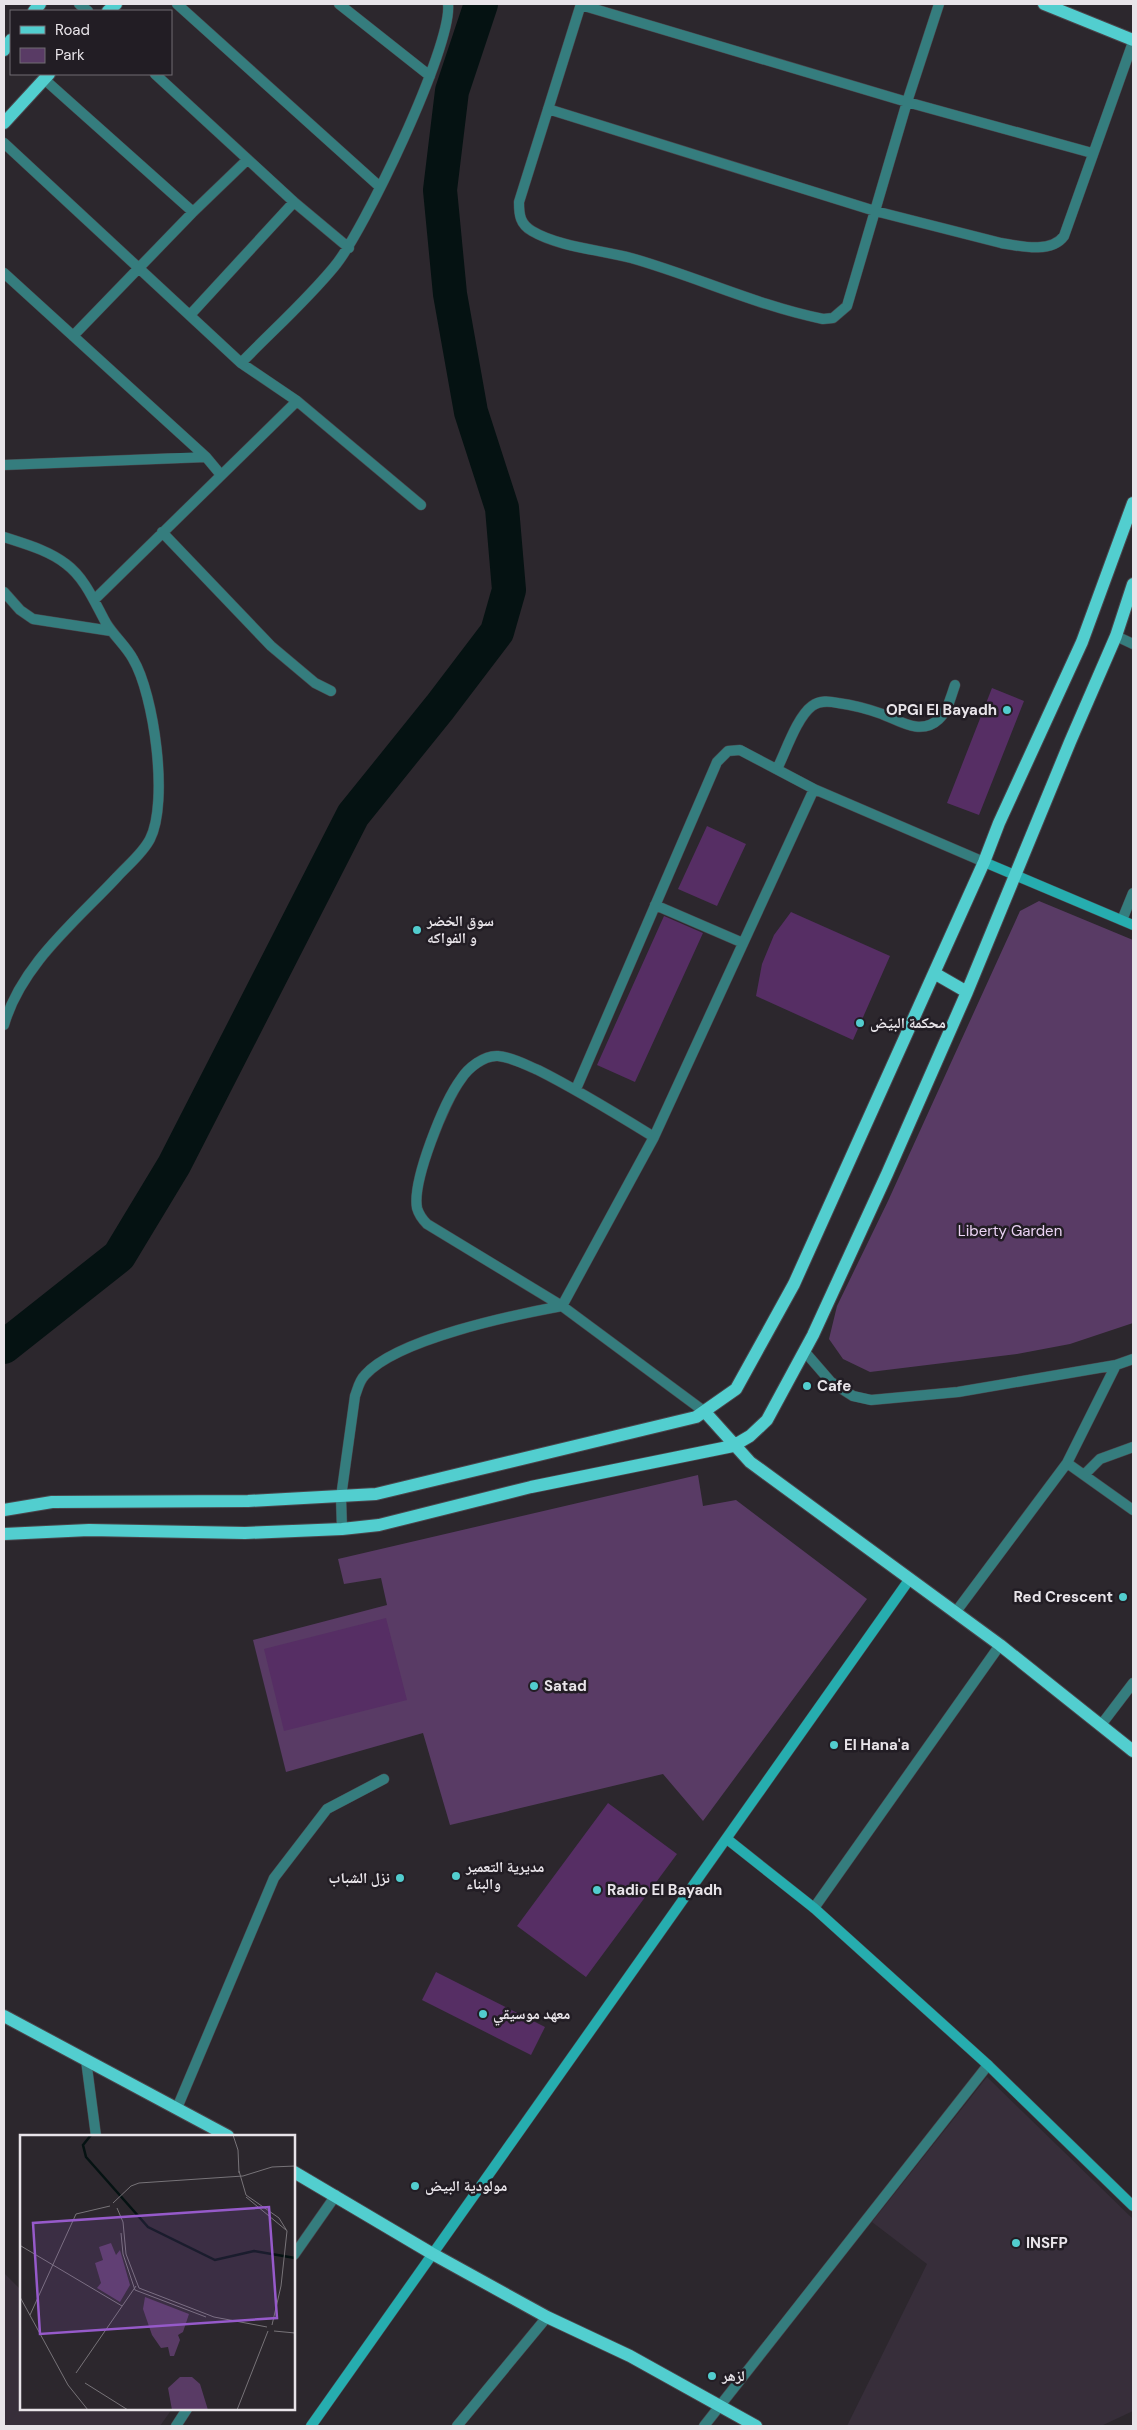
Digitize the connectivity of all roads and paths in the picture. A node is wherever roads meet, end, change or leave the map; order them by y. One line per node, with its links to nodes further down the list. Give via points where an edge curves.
1 (177, 4): 17 (street)
2 (339, 4): 10 (street)
3 (448, 4): 10 (street)
4 (581, 4): 11 (street); 12 (street)
5 (939, 4): 11 (street)
6 (1044, 4): 7 (main road)
7 (1133, 41): 15 (street)
8 (156, 75): 16 (street)
9 (46, 76): 13 (main road); 20 (street)
10 (430, 76): 17 (street)
11 (907, 102): 15 (street); 19 (street)
12 (548, 109): 19 (street); 19 (street, via 519,202 518,216 532,231 556,240 632,258 823,319 833,318 847,306)
13 (4, 123)
14 (4, 143): 22 (street)
15 (1092, 153): 19 (street, via 1064,236 1051,245 1022,247)
16 (247, 160): 18 (street); 20 (street)
17 (380, 188): 21 (street)
18 (294, 202): 21 (street); 24 (street)
19 (875, 211)
20 (193, 212): 22 (street)
21 (349, 248): 26 (street)
22 (141, 268): 24 (street); 25 (street)
23 (4, 273): 25 (street)
24 (190, 314): 26 (street)
25 (74, 336): 28 (street)
26 (241, 363): 27 (street)
27 (297, 401): 30 (street); 32 (street)
28 (206, 457): 29 (street); 30 (street)
29 (4, 465)
30 (221, 474): 33 (street)
31 (1133, 503): 45 (main road, via 1082,642)
32 (421, 505)
33 (162, 532): 37 (street); 42 (street, via 271,646 314,683)
34 (4, 537): 37 (street, via 43,551 66,564 81,578)
35 (1133, 584): 39 (main road)
36 (4, 592): 38 (street, via 33,619)
37 (94, 600): 38 (street)
38 (111, 631): 54 (street, via 133,658 145,684 156,737 159,772 155,823 149,840 137,856 31,968 10,1004)
39 (1116, 636): 40 (street); 46 (main road)
40 (1133, 644)
41 (955, 685): 43 (street, via 940,719 930,726 905,725 848,705 817,702 803,715)
42 (331, 692)
43 (777, 769): 44 (street); 48 (street, via 740,750 733,749 724,754 717,762)
44 (814, 789): 45 (street); 51 (street)
45 (984, 862): 46 (main road); 52 (main road)
46 (1015, 873): 49 (main road); 53 (main road)
47 (1133, 893): 49 (street)
48 (655, 905): 51 (street); 55 (street)
49 (1122, 920): 50 (main road)
50 (1133, 925)
51 (743, 943): 56 (street)
52 (934, 973): 53 (main road); 61 (main road, via 794,1284 736,1389)
53 (967, 992): 58 (main road)
54 (4, 1025)
55 (576, 1088): 56 (street); 57 (street, via 518,1061 499,1056 476,1064 461,1079 431,1140 417,1200 420,1216 427,1224)
56 (654, 1137): 57 (street)
57 (562, 1306): 61 (street); 66 (street, via 427,1340 394,1354 366,1373 356,1396)
58 (805, 1352): 60 (street, via 831,1382 853,1396 871,1400 958,1392); 62 (main road, via 767,1420)
59 (1133, 1359): 60 (street)
60 (1116, 1365): 64 (street)
61 (705, 1412): 62 (main road); 66 (main road, via 696,1417 376,1494)
62 (733, 1446): 69 (main road, via 531,1487 379,1525); 71 (main road)
63 (1133, 1447): 65 (street, via 1100,1459)
64 (1067, 1463): 65 (street); 72 (street)
65 (1084, 1476): 68 (street)
66 (341, 1497): 67 (main road, via 52,1502); 69 (street)
67 (4, 1510)
68 (1133, 1510)
69 (342, 1529): 70 (main road, via 245,1533 89,1530)
70 (4, 1534)
71 (909, 1580): 72 (main road); 78 (main road)
72 (955, 1613): 73 (main road)
73 (1000, 1645): 75 (main road); 79 (street)
74 (1133, 1683): 75 (street)
75 (1101, 1725): 76 (main road)
76 (1133, 1751)
77 (384, 1779): 83 (street, via 327,1809 274,1878)
78 (727, 1839): 79 (main road); 89 (main road)
79 (814, 1908): 82 (main road)
80 (4, 2016): 81 (main road)
81 (86, 2060): 83 (main road); 84 (street)
82 (988, 2065): 88 (main road); 92 (street)
83 (177, 2108): 85 (main road)
84 (96, 2135)
85 (226, 2135)
86 (295, 2173): 87 (main road)
87 (336, 2195): 89 (main road); 90 (street)
88 (1133, 2206)
89 (431, 2253): 91 (main road); 95 (main road)
90 (295, 2254)
91 (547, 2318): 92 (main road, via 630,2356); 96 (street)
92 (720, 2406): 97 (street); 98 (main road)
93 (186, 2410): 94 (street)
94 (176, 2426)
95 (311, 2426)
96 (457, 2426)
97 (704, 2426)
98 (756, 2426)

